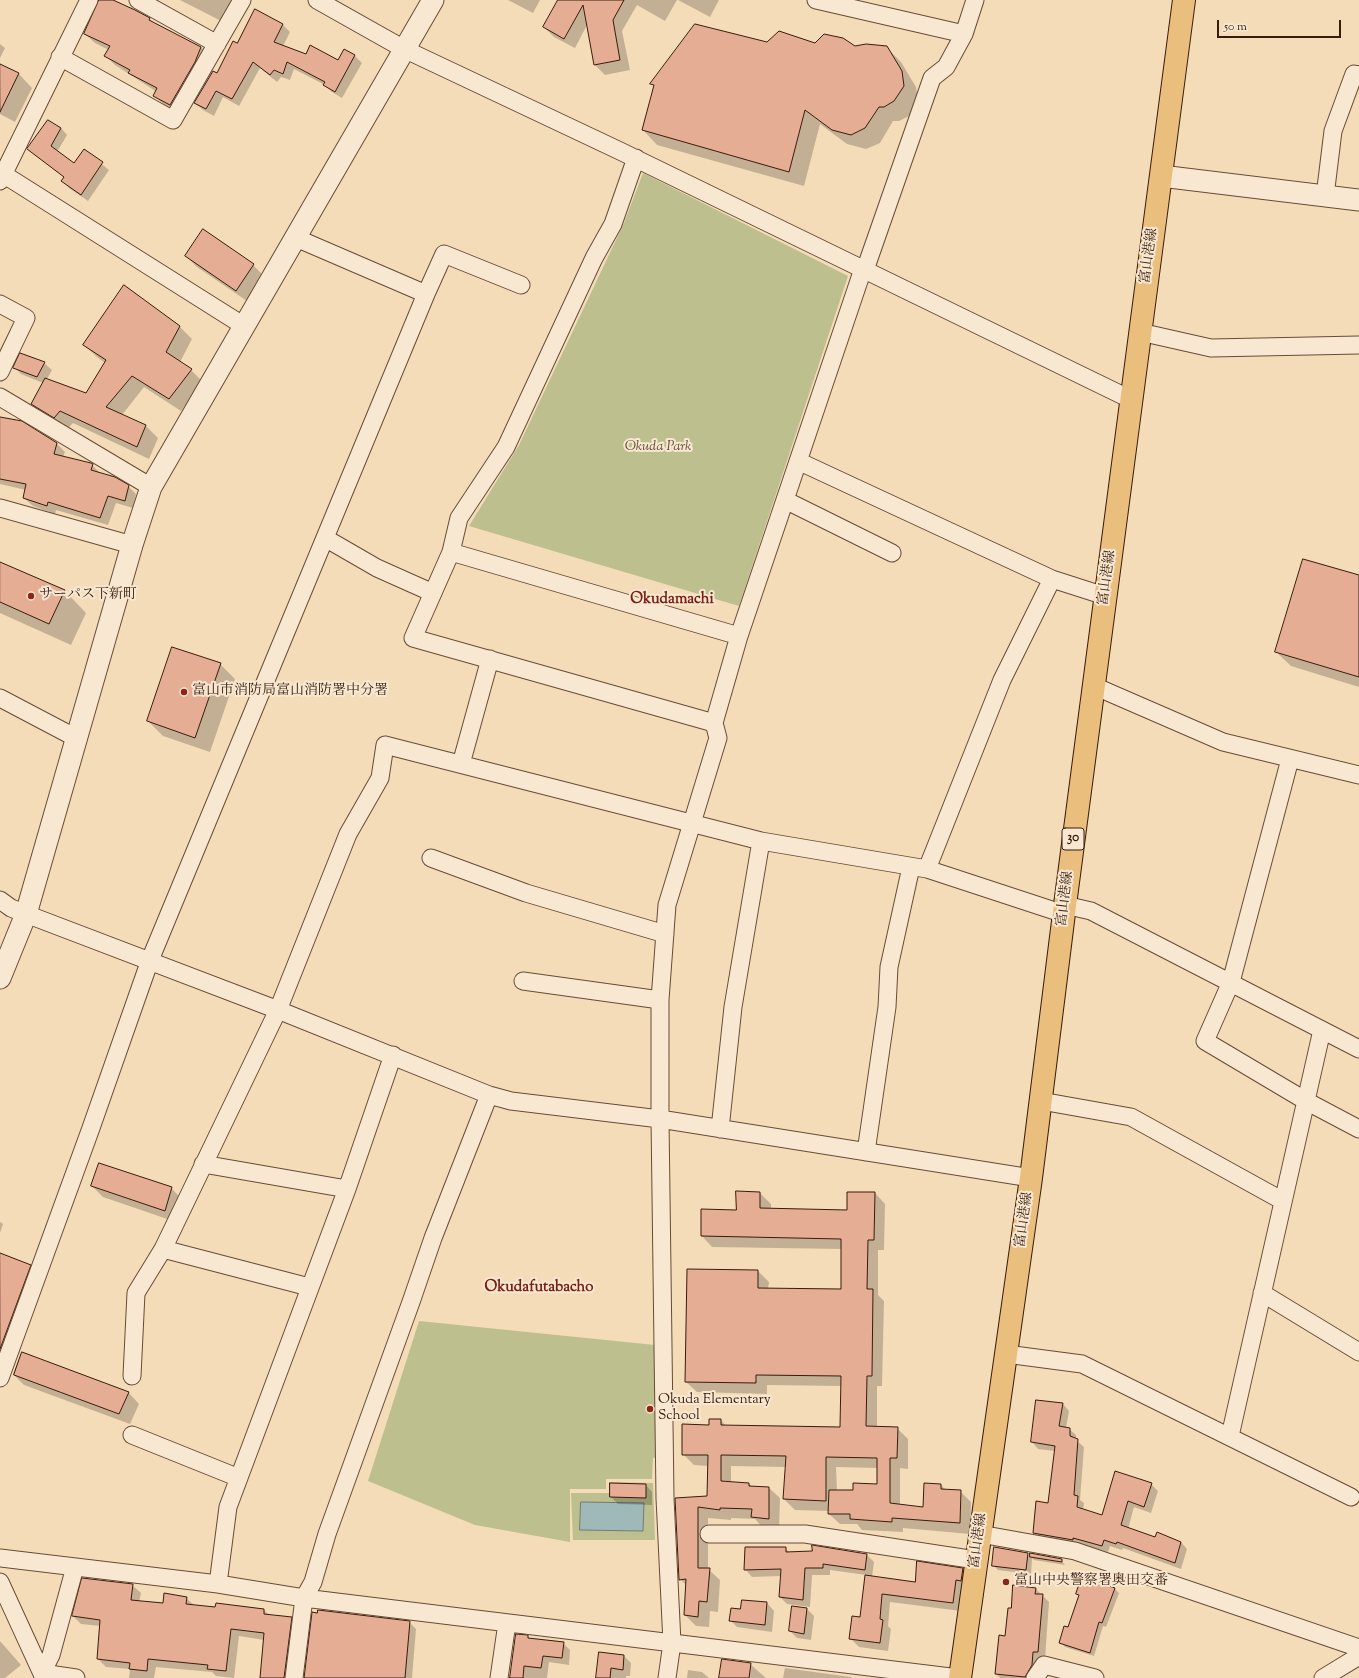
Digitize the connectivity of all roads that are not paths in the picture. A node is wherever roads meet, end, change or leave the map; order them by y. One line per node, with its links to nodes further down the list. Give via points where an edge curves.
1 (89, 0): 12 (street)
2 (138, 0): 10 (street)
3 (242, 0): 10 (street)
4 (317, 0): 11 (street)
5 (434, 0): 11 (street)
6 (816, 0): 9 (street)
7 (975, 0): 9 (street)
8 (1184, 0): 15 (main road, 富山港線 / 30)
9 (964, 34): 20 (street, via 946,67 932,78)
10 (217, 44): 12 (street, via 173,120)
11 (404, 49): 14 (street); 19 (street)
12 (60, 57): 16 (street)
13 (1359, 75): 17 (street, via 1354,74 1333,132)
14 (636, 158): 20 (street); 36 (street, via 613,224 594,258 506,447 459,518)
15 (1161, 176): 17 (street); 25 (main road, 富山港線 / 30)
16 (2, 178): 24 (street)
17 (1325, 196): 18 (street)
18 (1359, 200)
19 (296, 238): 22 (street); 24 (street)
20 (864, 269): 29 (street); 30 (street)
21 (520, 284): 22 (street, via 444,254)
22 (426, 294): 34 (street)
23 (0, 304): 27 (street, via 26,318)
24 (244, 326): 31 (street)
25 (1140, 332): 26 (street, via 1211,348); 29 (main road, 富山港線 / 30)
26 (1359, 345)
27 (0, 372)
28 (0, 397): 31 (street)
29 (1132, 400): 40 (main road, 富山港線 / 30)
30 (798, 461): 32 (street); 38 (street)
31 (151, 487): 35 (street)
32 (785, 500): 37 (street); 41 (street)
33 (0, 508): 35 (street)
34 (325, 538): 39 (street, via 377,568); 58 (street)
35 (132, 545): 46 (street)
36 (451, 552): 39 (street); 41 (street)
37 (892, 553)
38 (1052, 579): 40 (street); 53 (street, via 1002,680)
39 (433, 593): 42 (street, via 413,638)
40 (1106, 596): 43 (main road, 富山港線 / 30)
41 (739, 636): 45 (street)
42 (490, 659): 45 (street); 48 (street)
43 (1094, 686): 47 (street, via 1222,742); 55 (main road, 富山港線 / 30)
44 (0, 698): 46 (street)
45 (714, 723): 50 (street, via 718,738)
46 (78, 738): 56 (street)
47 (1290, 759): 49 (street); 61 (street)
48 (461, 764): 50 (street); 63 (street, via 385,745 380,778 348,834)
49 (1359, 775)
50 (691, 824): 51 (street); 57 (street, via 668,905)
51 (762, 841): 53 (street); 71 (street, via 733,1007)
52 (431, 858): 57 (street, via 526,893)
53 (919, 868): 55 (street); 73 (street, via 889,967 887,1007)
54 (0, 900): 56 (street)
55 (1064, 909): 61 (street, via 1091,911); 68 (main road, 富山港線 / 30)
56 (26, 914): 58 (street); 59 (street)
57 (665, 934): 62 (street)
58 (150, 960): 63 (street); 84 (street)
59 (0, 978)
60 (523, 981): 62 (street)
61 (1231, 982): 64 (street); 69 (street, via 1205,1040)
62 (660, 1000): 70 (street)
63 (278, 1010): 66 (street); 74 (street)
64 (1322, 1030): 65 (street); 69 (street)
65 (1359, 1049)
66 (393, 1055): 67 (street); 76 (street)
67 (489, 1095): 70 (street, via 511,1101); 96 (street, via 432,1238 412,1302 327,1534 313,1582)
68 (1041, 1101): 75 (main road, 富山港線 / 30); 77 (street, via 1131,1117)
69 (1306, 1101): 72 (street); 77 (street)
70 (660, 1119): 71 (street); 98 (street, via 665,1498)
71 (720, 1129): 73 (street)
72 (1359, 1129)
73 (866, 1152): 75 (street)
74 (203, 1164): 76 (street); 78 (street)
75 (1031, 1178): 82 (main road, 富山港線 / 30)
76 (347, 1189): 79 (street)
77 (1283, 1201): 80 (street)
78 (162, 1249): 79 (street); 83 (street, via 136,1293)
79 (309, 1287): 87 (street)
80 (1262, 1293): 81 (street); 86 (street)
81 (1359, 1352)
82 (1006, 1354): 86 (street, via 1082,1364); 90 (main road, 富山港線 / 30)
83 (132, 1376)
84 (0, 1378)
85 (132, 1435): 87 (street)
86 (1230, 1436): 88 (street)
87 (239, 1478): 95 (street, via 228,1507)
88 (1351, 1497)
89 (709, 1534): 92 (street, via 805,1534)
90 (980, 1534): 92 (main road, 富山港線 / 30); 99 (street, via 1075,1551)
91 (0, 1558): 93 (street)
92 (976, 1560): 107 (main road, 富山港線 / 30)
93 (75, 1567): 95 (street); 102 (street)
94 (0, 1582): 102 (street)
95 (218, 1584): 96 (street)
96 (304, 1598): 97 (street); 104 (street)
97 (507, 1623): 98 (street); 105 (street)
98 (672, 1643): 101 (street); 106 (street)
99 (1359, 1648)
100 (1359, 1656): 110 (street)
101 (866, 1672): 107 (street)
102 (43, 1676): 103 (street)
103 (76, 1678)
104 (294, 1678)
105 (499, 1678)
106 (667, 1678)
107 (959, 1678)
108 (1034, 1678): 109 (street, via 1044,1665)
109 (1096, 1678)
110 (1323, 1678)

